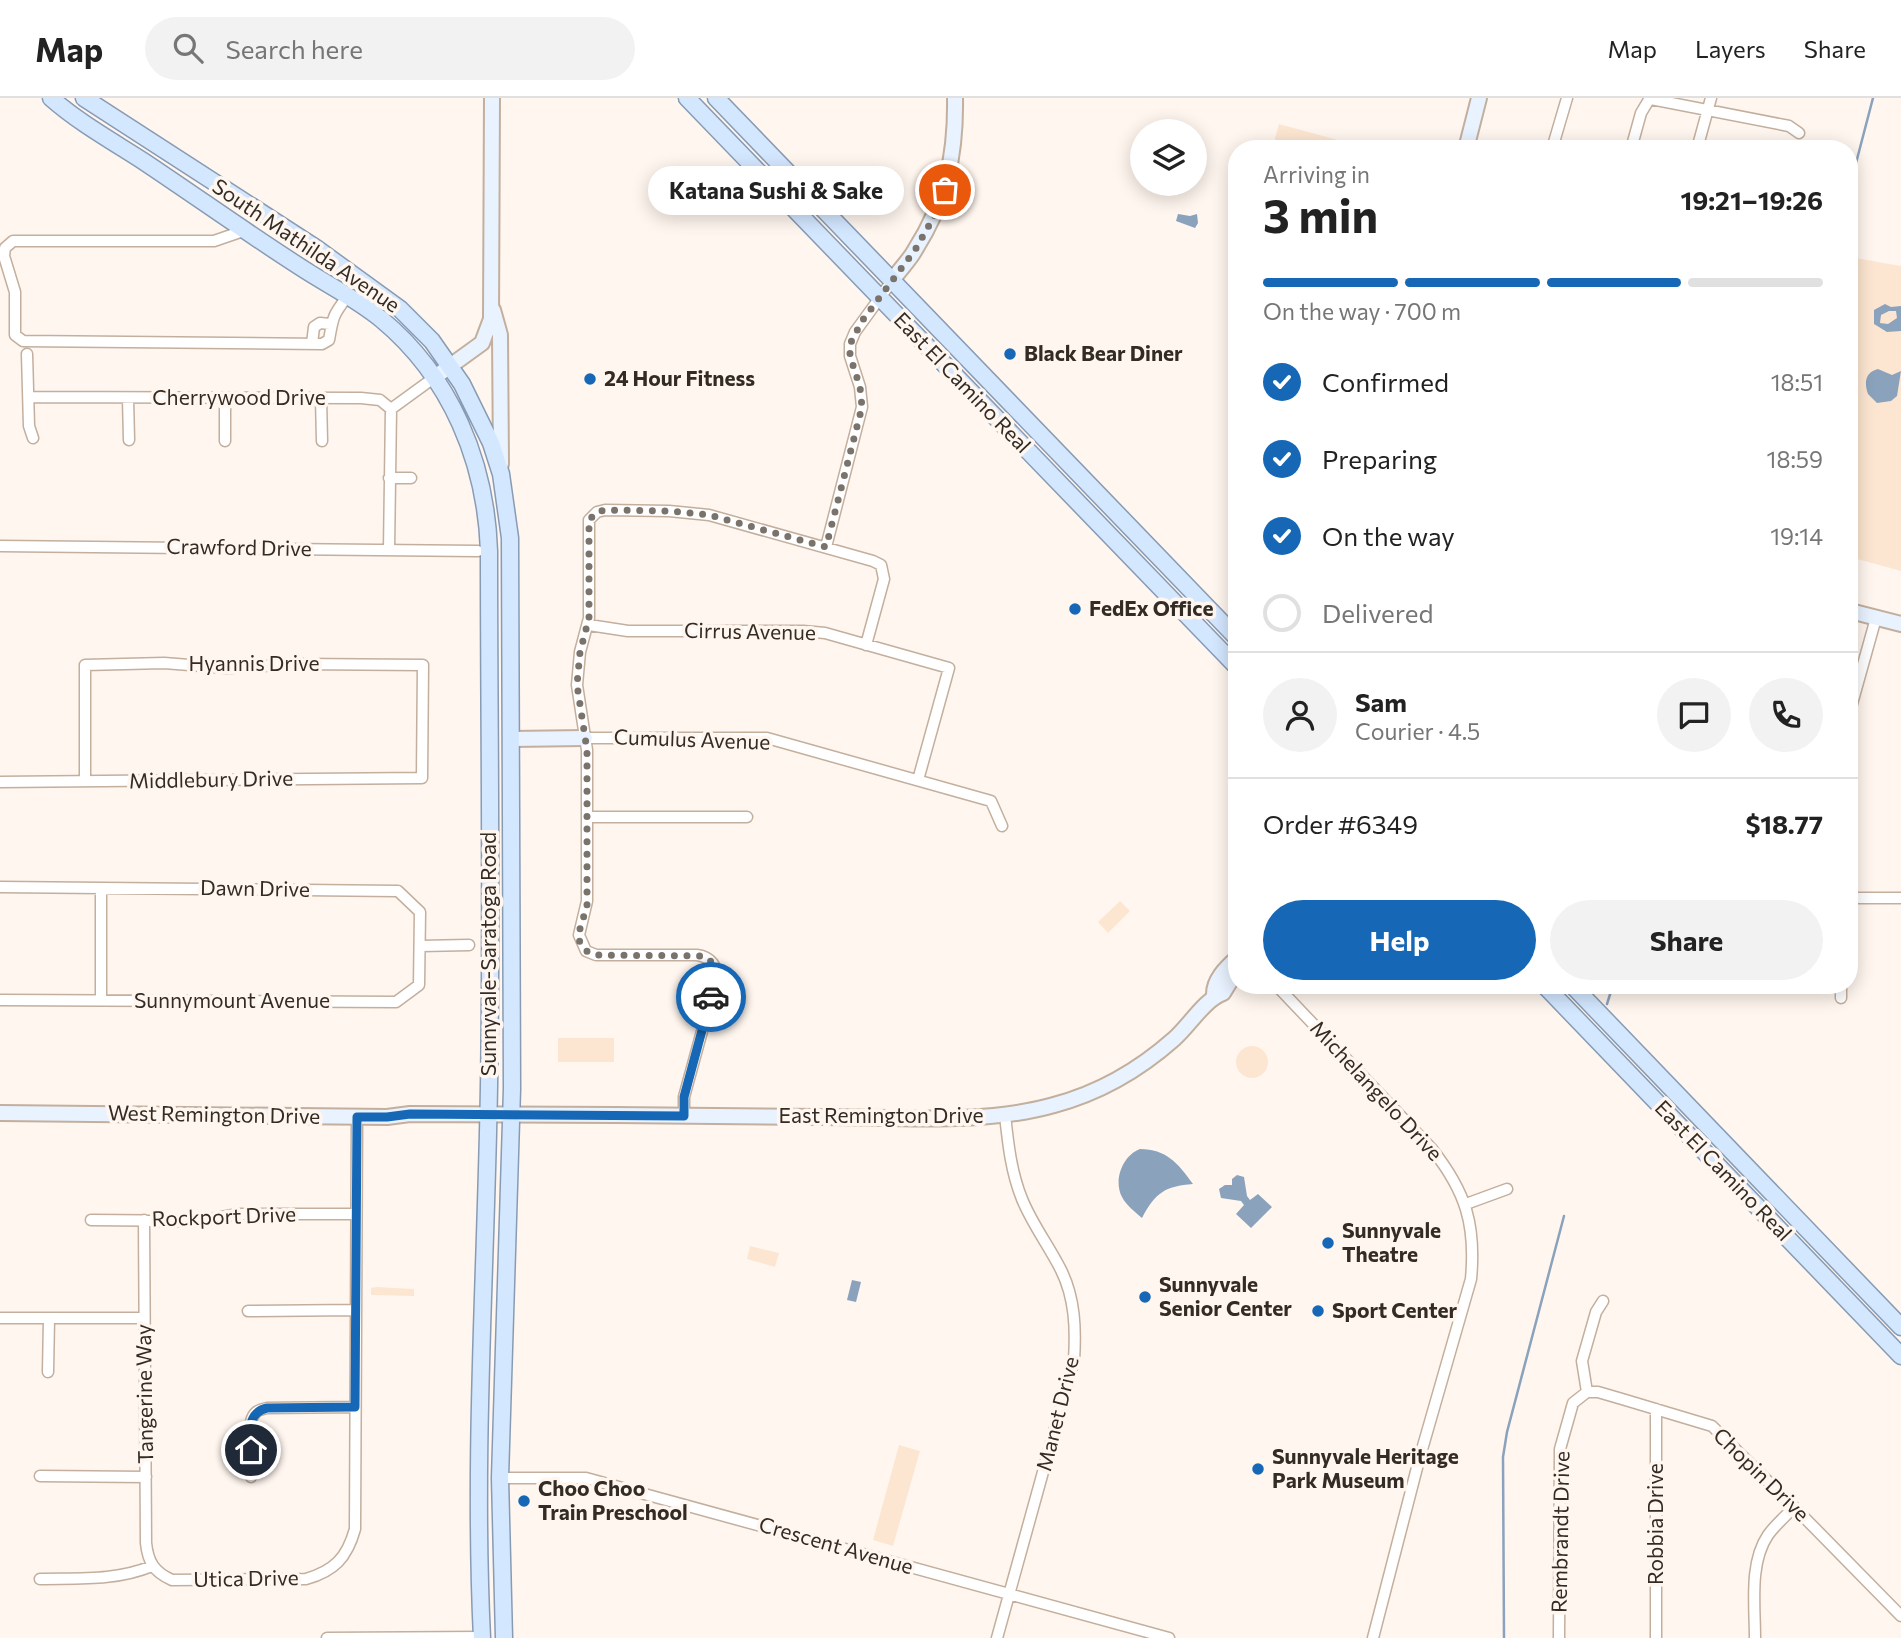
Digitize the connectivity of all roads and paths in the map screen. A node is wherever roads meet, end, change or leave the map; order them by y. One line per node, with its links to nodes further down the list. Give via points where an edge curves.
1 (51, 98): 20 (main road, South Mathilda Avenue)
2 (84, 98): 28 (main road, South Mathilda Avenue, via 316,248 400,309)
3 (492, 98): 24 (main road, Sunnyvale-Saratoga Road)
4 (687, 98): 18 (main road, East El Camino Real)
5 (700, 98): 11 (main road, via 721,113)
6 (955, 98): 21 (main road, via 955,142 945,190 923,237)
7 (1479, 98): 14 (main road)
8 (1567, 98): 15 (street)
9 (1711, 98): 12 (street)
10 (1651, 99): 12 (street); 16 (street, via 1641,113)
11 (721, 104): 19 (main road, East El Camino Real)
12 (1708, 110): 13 (street, via 1789,126); 17 (street)
13 (1799, 133)
14 (1467, 140)
15 (1555, 140)
16 (1634, 140)
17 (1700, 140)
18 (731, 143): 19 (main road, via 744,141 781,179); 23 (main road, East El Camino Real)
19 (793, 180): 21 (main road, East El Camino Real)
20 (246, 230): 22 (main road, South Mathilda Avenue); 26 (street, via 214,241 13,241 4,256 15,292 15,335 23,341)
21 (892, 281): 23 (street); 40 (main road, East El Camino Real)
22 (347, 297): 25 (street); 29 (main road, South Mathilda Avenue, via 379,317)
23 (881, 298): 35 (main road, East El Camino Real); 47 (street, via 850,344 862,407)
24 (492, 305): 28 (main road, Sunnyvale-Saratoga Road, via 482,343); 41 (main road, Sunnyvale-Saratoga Road, via 500,335)
25 (330, 324): 26 (street, via 327,341); 26 (street, via 314,327)
26 (312, 344)
27 (27, 354): 30 (street)
28 (451, 365): 29 (main road, Sunnyvale-Saratoga Road); 41 (main road, South Mathilda Avenue, via 478,413)
29 (435, 377): 34 (street); 87 (main road, Sunnyvale-Saratoga Road, via 469,443 488,527)
30 (29, 397): 31 (street, Cherrywood Drive); 36 (street)
31 (128, 398): 32 (street, Cherrywood Drive); 37 (street)
32 (225, 398): 33 (street, Cherrywood Drive); 38 (street)
33 (321, 398): 34 (street, Cherrywood Drive, via 373,399); 39 (street)
34 (391, 409): 42 (street)
35 (1011, 433): 40 (main road, via 1025,433 1054,461); 44 (main road, East El Camino Real)
36 (33, 438)
37 (129, 440)
38 (225, 441)
39 (322, 441)
40 (1065, 460): 45 (main road, East El Camino Real)
41 (501, 474): 59 (main road, Sunnyvale-Saratoga Road, via 510,538)
42 (389, 478): 43 (street); 48 (street)
43 (411, 478)
44 (1061, 485): 45 (main road, via 1080,492 1108,520); 56 (main road, East El Camino Real)
45 (1119, 517): 54 (main road, East El Camino Real)
46 (0, 546): 48 (street, Crawford Drive)
47 (826, 547): 53 (street, via 709,515 605,510 593,514 589,525); 55 (street, via 881,565 884,579)
48 (388, 550): 49 (street, Crawford Drive)
49 (478, 551)
50 (1858, 613): 51 (main road)
51 (1876, 618): 52 (main road); 57 (street)
52 (1901, 624)
53 (589, 625): 55 (street, Cirrus Avenue, via 628,631 803,631); 58 (street, via 580,652 577,685)
54 (1228, 629)
55 (866, 645): 61 (street, Cirrus Avenue, via 949,668)
56 (1228, 658)
57 (1858, 682)
58 (585, 738): 59 (main road, Cumulus Avenue); 61 (street, Cumulus Avenue, via 766,738); 64 (street)
59 (511, 739): 88 (main road, Sunnyvale-Saratoga Road)
60 (422, 778): 62 (street, Middlebury Drive); 62 (street, Hyannis Drive, via 424,665 227,668 164,663 85,665)
61 (918, 780): 66 (street, Cumulus Avenue, via 990,801)
62 (85, 781): 63 (street, Middlebury Drive)
63 (0, 782)
64 (587, 817): 65 (street); 90 (street, via 587,906 579,935 586,951 697,955 716,968 684,1097)
65 (747, 817)
66 (1002, 826)
67 (0, 887): 68 (street, Dawn Drive)
68 (101, 888): 72 (street, Dawn Drive, via 398,891 420,912); 82 (street)
69 (1858, 898): 70 (street)
70 (1901, 898)
71 (469, 945): 72 (street)
72 (421, 946): 82 (street, Sunnymount Avenue, via 419,985 396,1002)
73 (1228, 965): 79 (main road, East Remington Drive, via 1213,987)
74 (1228, 985): 79 (main road, East Remington Drive, via 1223,993)
75 (1285, 994): 94 (street, Michelangelo Drive, via 1432,1149 1450,1171)
76 (1553, 994): 83 (main road, East El Camino Real)
77 (1581, 994): 84 (main road, East El Camino Real)
78 (1841, 994): 80 (street)
79 (1213, 996): 89 (main road, East Remington Drive, via 1174,1039 1118,1079 1067,1101)
80 (1841, 998)
81 (0, 1000): 82 (street, Sunnymount Avenue)
82 (101, 1000)
83 (1611, 1053): 84 (main road, via 1640,1066); 85 (main road, East El Camino Real)
84 (1647, 1063): 92 (main road, East El Camino Real)
85 (1643, 1088): 92 (main road, via 1656,1087 1685,1116); 99 (main road, East El Camino Real)
86 (0, 1113): 91 (main road, West Remington Drive)
87 (488, 1115): 88 (main road, West Remington Drive); 91 (main road, West Remington Drive); 122 (main road, Sunnyvale-Saratoga Road, via 478,1451)
88 (511, 1115): 90 (main road, East Remington Drive); 115 (main road, Sunnyvale-Saratoga Road)
89 (1006, 1115): 90 (main road, East Remington Drive); 119 (street, Manet Drive, via 1016,1184 1061,1269 1076,1329 1074,1360)
90 (684, 1116)
91 (357, 1117): 95 (street)
92 (1709, 1128): 105 (main road, East El Camino Real)
93 (1507, 1189): 94 (street)
94 (1466, 1204): 126 (street, Michelangelo Drive, via 1474,1252 1471,1279)
95 (356, 1214): 97 (street, Rockport Drive); 100 (street)
96 (91, 1220): 97 (street, Rockport Drive)
97 (144, 1220): 103 (street, Tangerine Way)
98 (1603, 1301): 109 (street, via 1583,1361)
99 (1850, 1303): 106 (main road, via 1866,1307); 107 (main road, East El Camino Real)
100 (356, 1310): 101 (street); 110 (street)
101 (248, 1311)
102 (0, 1318): 104 (street)
103 (144, 1318): 104 (street); 113 (street, Tangerine Way)
104 (49, 1319): 108 (street)
105 (1901, 1327)
106 (1901, 1343)
107 (1901, 1356)
108 (48, 1372)
109 (1587, 1392): 111 (street, Chopin Drive); 127 (street, Rembrandt Drive, via 1573,1403 1560,1449)
110 (355, 1407): 114 (street, via 258,1410 251,1422); 117 (street, Utica Drive, via 355,1529 339,1562 306,1579 172,1580)
111 (1656, 1409): 116 (street, Chopin Drive, via 1712,1426); 128 (street, Robbia Drive)
112 (40, 1476): 113 (street)
113 (146, 1477): 117 (street, Tangerine Way, via 146,1543)
114 (251, 1477)
115 (500, 1478): 119 (street, Crescent Avenue, via 586,1478); 123 (main road, Sunnyvale-Saratoga Road)
116 (1794, 1507): 120 (street, Chopin Drive); 129 (street, via 1768,1535 1759,1554)
117 (152, 1566): 118 (street, via 113,1578)
118 (40, 1579)
119 (1011, 1593): 124 (street, Manet Drive); 125 (street, Crescent Avenue)
120 (1901, 1616)
121 (327, 1638): 122 (street)
122 (482, 1638)
123 (504, 1638)
124 (997, 1638)
125 (1169, 1638)
126 (1373, 1638)
127 (1559, 1638)
128 (1656, 1638)
129 (1755, 1638)

